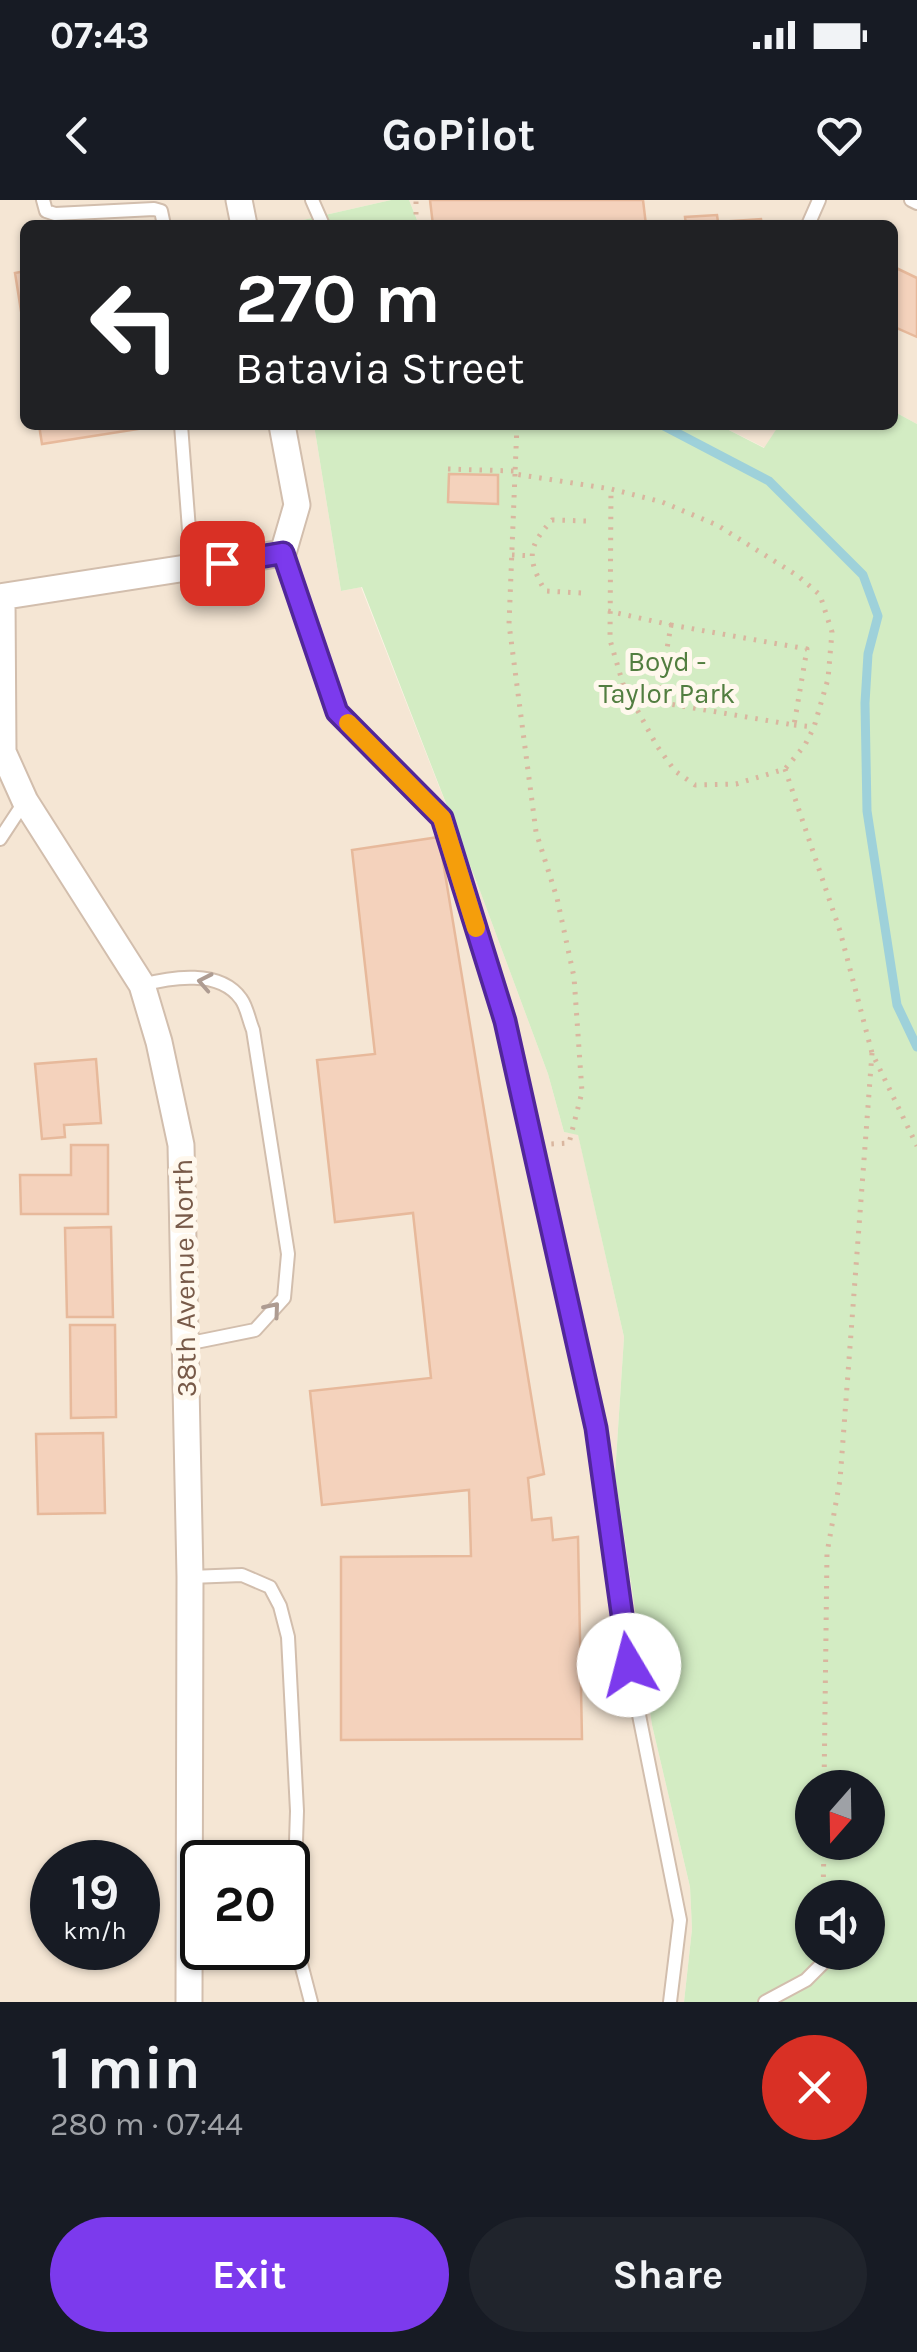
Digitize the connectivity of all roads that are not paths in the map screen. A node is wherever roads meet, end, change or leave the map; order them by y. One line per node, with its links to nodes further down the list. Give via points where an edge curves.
1 (43, 200): 2 (lane, via 55,214 154,209)
2 (163, 220)
3 (181, 430): 6 (lane)
4 (283, 430): 5 (street, via 297,505)
5 (283, 553): 6 (street); 16 (lane, via 337,712 442,818 505,1021 596,1428 629,1665 680,1920)
6 (192, 568): 7 (street)
7 (1, 598): 8 (street, 38th Avenue North, via 3,752)
8 (25, 801): 9 (lane); 10 (street, 38th Avenue North)
9 (2, 831)
10 (142, 985): 11 (street, 38th Avenue North, via 181,1145); 11 (lane, one-way to 10, via 254,1330 284,1298 288,1254 252,1030 240,998 215,980 170,977)
11 (186, 1344): 12 (street, 38th Avenue North)
12 (190, 1577): 14 (street, 38th Avenue North); 15 (lane, via 242,1574 270,1587 280,1606 288,1637 298,1811 293,1933)
13 (816, 1970): 17 (lane)
14 (189, 2002)
15 (311, 2002)
16 (670, 2002)
17 (765, 2002)

